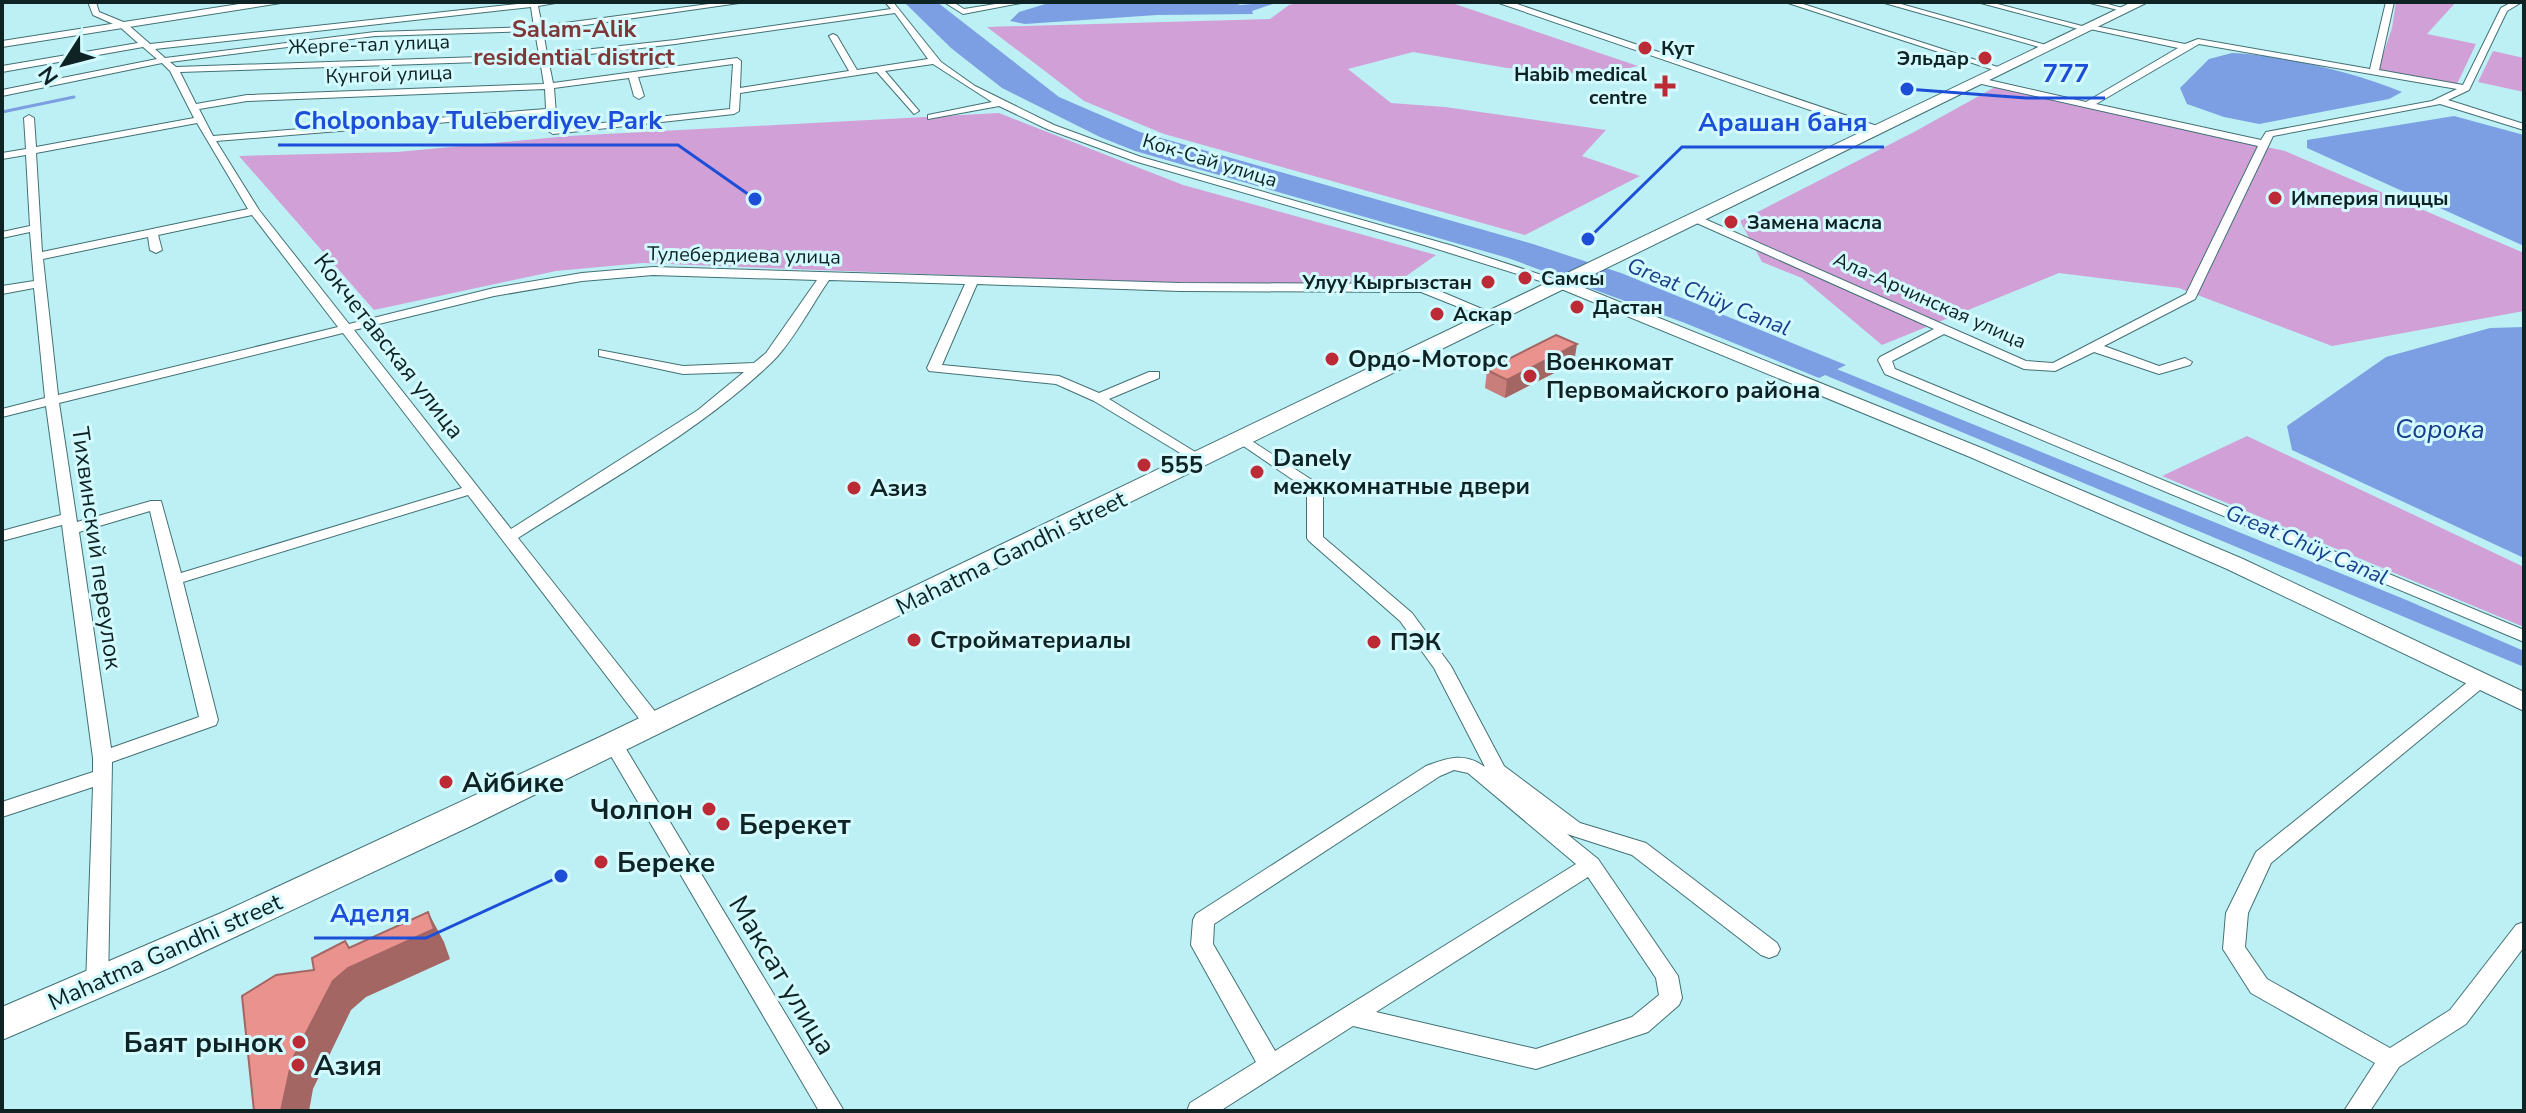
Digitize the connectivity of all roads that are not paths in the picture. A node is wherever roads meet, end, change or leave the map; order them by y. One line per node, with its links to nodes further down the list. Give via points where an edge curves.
1 (92, 2): 19 (street, Кокчетавская улица, via 96,13)
2 (282, 2): 19 (street)
3 (557, 2): 16 (street)
4 (742, 2): 21 (street)
5 (948, 2): 6 (street, via 963,12)
6 (1022, 2)
7 (1501, 2): 53 (street)
8 (1789, 2): 33 (street)
9 (1885, 2): 25 (street)
10 (1981, 2): 20 (street)
11 (2090, 2): 18 (street)
12 (2142, 2): 18 (main road, Mahatma Gandhi street)
13 (2383, 2): 34 (street)
14 (2390, 2): 34 (street)
15 (2518, 2): 39 (street, via 2504,10)
16 (534, 5): 21 (street); 24 (street)
17 (893, 6): 27 (street, Жерге-тал улица, via 675,42); 29 (street, Кок-Сай улица)
18 (2126, 10): 20 (main road, Mahatma Gandhi street)
19 (123, 25): 23 (street); 24 (street, Кокчетавская улица)
20 (2088, 28): 25 (main road, Mahatma Gandhi street); 26 (street)
21 (537, 29): 27 (street); 28 (street, via 375,34)
22 (833, 36): 35 (street)
23 (2, 44)
24 (146, 46): 28 (street, Кокчетавская улица); 30 (street)
25 (2049, 47): 33 (main road, Mahatma Gandhi street)
26 (2186, 47): 34 (street, via 2198,41); 45 (street)
27 (542, 57): 31 (street, Жерге-тал улица); 38 (street)
28 (164, 61): 31 (street, Кокчетавская улица); 41 (street)
29 (934, 61): 32 (street); 44 (street, Кок-Сай улица)
30 (2, 69)
31 (174, 70): 46 (street, Кокчетавская улица)
32 (880, 70): 35 (street); 48 (street)
33 (2003, 70): 37 (main road, Mahatma Gandhi street)
34 (2370, 71): 39 (street)
35 (854, 73): 40 (street)
36 (633, 75): 38 (street, Кунгой улица); 40 (street, Кунгой улица, via 737,61); 42 (street)
37 (1980, 81): 45 (street); 53 (main road, Mahatma Gandhi street)
38 (549, 86): 46 (street, Кунгой улица, via 247,98); 47 (street)
39 (2466, 88): 43 (street)
40 (735, 91): 47 (street, via 734,111 553,131)
41 (2, 93)
42 (639, 96)
43 (2440, 101): 52 (street); 55 (street, via 2269,134)
44 (1002, 103): 49 (street); 68 (street, Кок-Сай улица, via 1161,167 1465,251)
45 (2087, 105): 55 (street)
46 (193, 107): 51 (street, Кокчетавская улица)
47 (550, 111): 54 (street)
48 (914, 111)
49 (931, 117)
50 (29, 118): 56 (street, Тихвинский переулок)
51 (200, 120): 54 (street, Кокчетавская улица); 56 (street)
52 (2524, 127)
53 (1879, 129): 59 (main road, Mahatma Gandhi street)
54 (210, 139): 58 (street, Кокчетавская улица)
55 (2264, 144): 73 (street, Ала-Арчинская улица, via 2191,296)
56 (31, 150): 57 (street); 60 (street, Тихвинский переулок)
57 (2, 156)
58 (255, 211): 61 (street); 71 (street, Кокчетавская улица)
59 (1694, 218): 68 (main road, Mahatma Gandhi street); 72 (street, Ала-Арчинская улица)
60 (35, 228): 62 (street); 64 (street, Тихвинский переулок)
61 (152, 232): 63 (street); 64 (street)
62 (2, 235)
63 (156, 250)
64 (37, 257): 67 (street, Тихвинский переулок)
65 (825, 277): 66 (street, Тулебердиева улица); 71 (street, Тулебердиева улица, via 653,271 582,277); 76 (street)
66 (973, 279): 70 (street, Тулебердиева улица, via 1423,288); 78 (street, via 934,368 1059,380)
67 (40, 283): 69 (street); 79 (street, Тихвинский переулок)
68 (1560, 283): 70 (main road, Mahatma Gandhi street); 89 (street, via 2235,564)
69 (2, 290)
70 (1495, 317): 81 (main road, Mahatma Gandhi street)
71 (344, 327): 79 (street, Тулебердиева улица); 83 (street, Кокчетавская улица)
72 (1944, 329): 73 (street, Ала-Арчинская улица, via 2024,365 2055,367); 88 (street, via 1885,360 1890,371)
73 (2094, 347): 75 (street, via 2159,370)
74 (604, 353): 76 (street, via 683,370)
75 (2185, 362)
76 (759, 367): 86 (street, via 703,413)
77 (1154, 375): 78 (street)
78 (1099, 398): 82 (street)
79 (52, 400): 80 (street, Тулебердиева улица); 84 (street, Тихвинский переулок)
80 (2, 413)
81 (1244, 440): 82 (main road, Mahatma Gandhi street); 97 (street, via 1307,483 1315,494 1315,538 1406,617 1442,666 1497,771 1573,828 1639,849)
82 (1200, 461): 91 (main road, Mahatma Gandhi street)
83 (470, 490): 86 (street, Кокчетавская улица); 87 (street)
84 (70, 523): 85 (street); 87 (street, via 156,504); 93 (street, Тихвинский переулок)
85 (2, 536)
86 (508, 538): 91 (street, Кокчетавская улица)
87 (174, 580): 93 (street, via 209,720)
88 (2524, 636)
89 (2480, 681): 90 (street); 101 (street, via 2263,858 2237,913 2234,949 2259,986)
90 (2524, 702)
91 (654, 724): 92 (main road, Mahatma Gandhi street)
92 (613, 744): 98 (main road, Mahatma Gandhi street); 103 (street, Максат улица)
93 (103, 767): 94 (street); 98 (street, Тихвинский переулок)
94 (2, 810)
95 (1591, 865): 99 (street); 99 (street, via 1667,976 1671,998 1640,1025 1536,1059); 102 (street, via 1474,768 1453,763 1433,771 1204,920 1202,945)
96 (2524, 931): 101 (street, via 2458,1017)
97 (1769, 949)
98 (97, 985): 100 (main road, Mahatma Gandhi street)
99 (1352, 1016): 102 (street)
100 (2, 1024)
101 (2391, 1060): 105 (street)
102 (1271, 1066): 104 (street)
103 (832, 1111)
104 (1199, 1111)
105 (2356, 1111)

